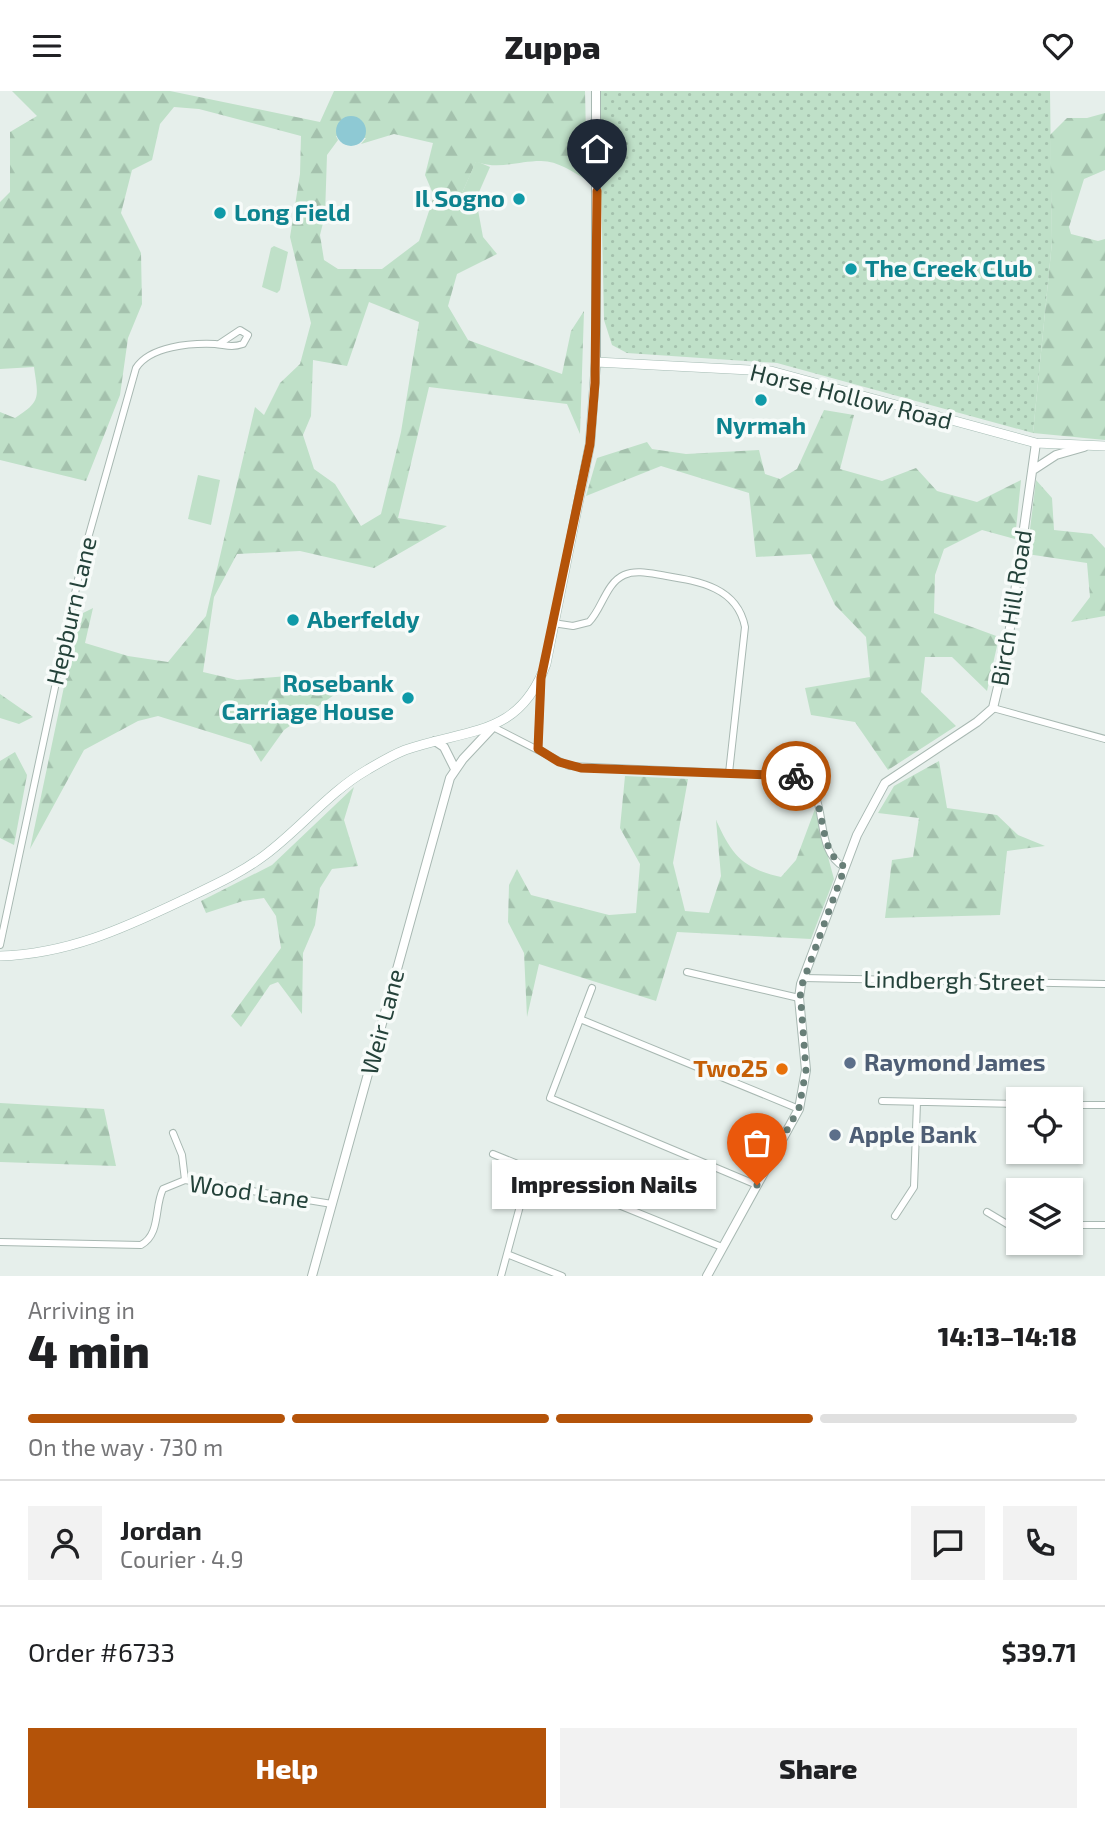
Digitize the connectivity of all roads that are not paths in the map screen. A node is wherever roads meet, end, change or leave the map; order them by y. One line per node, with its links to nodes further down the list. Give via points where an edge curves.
1 (596, 91): 3 (street)
2 (219, 344): 18 (street, Hepburn Lane, via 152,353 136,368 83,556)
3 (596, 362): 4 (main road, Horse Hollow Road, via 771,372); 8 (main road, via 590,444)
4 (1036, 443): 5 (main road, Horse Hollow Road); 7 (street, Birch Hill Road)
5 (1085, 446): 6 (main road, Horse Hollow Road); 7 (street, via 1056,455)
6 (1105, 446)
7 (1032, 470): 10 (street, Birch Hill Road, via 1001,686)
8 (553, 623): 9 (main road); 16 (street, via 573,627 589,622 616,580 631,572 696,581 730,597 740,609 745,628)
9 (541, 678): 11 (main road, via 524,703); 14 (street)
10 (993, 708): 12 (street); 17 (street, Birch Hill Road, via 885,783 867,812)
11 (493, 727): 13 (main road); 14 (street); 15 (street, Weir Lane)
12 (1105, 739)
13 (435, 741): 15 (street, via 444,747); 19 (main road, via 403,751 356,776 265,855 209,888 96,940 59,950)
14 (538, 749): 16 (street, via 581,768)
15 (455, 769): 37 (street, Weir Lane)
16 (729, 773): 17 (street, via 783,774 807,780 828,848)
17 (845, 867): 21 (street, Birch Hill Road)
18 (0, 945)
19 (0, 956)
20 (687, 972): 24 (street)
21 (803, 978): 22 (street, Lindbergh Street); 24 (street, Birch Hill Road)
22 (1105, 984)
23 (592, 988): 25 (street)
24 (799, 998): 31 (street, Birch Hill Road, via 806,1070)
25 (580, 1019): 31 (street); 36 (street, via 550,1092 552,1100)
26 (882, 1101): 27 (street)
27 (917, 1103): 28 (street); 39 (street, via 914,1187)
28 (1006, 1104)
29 (1083, 1105): 30 (street)
30 (1105, 1105)
31 (799, 1108): 36 (street, Birch Hill Road)
32 (173, 1133): 35 (street, via 182,1155)
33 (493, 1154): 34 (street)
34 (530, 1169): 44 (street); 45 (street)
35 (184, 1181): 37 (street, Wood Lane); 43 (street, Wood Lane, via 163,1189 154,1230 141,1245)
36 (757, 1185): 44 (street, Birch Hill Road)
37 (331, 1204): 46 (street, Weir Lane)
38 (987, 1212): 40 (street)
39 (895, 1216)
40 (1006, 1223)
41 (1083, 1225): 42 (street)
42 (1105, 1225)
43 (0, 1242)
44 (722, 1247): 49 (street, Birch Hill Road)
45 (507, 1254): 47 (street); 48 (street)
46 (312, 1276)
47 (501, 1276)
48 (562, 1276)
49 (707, 1276)

